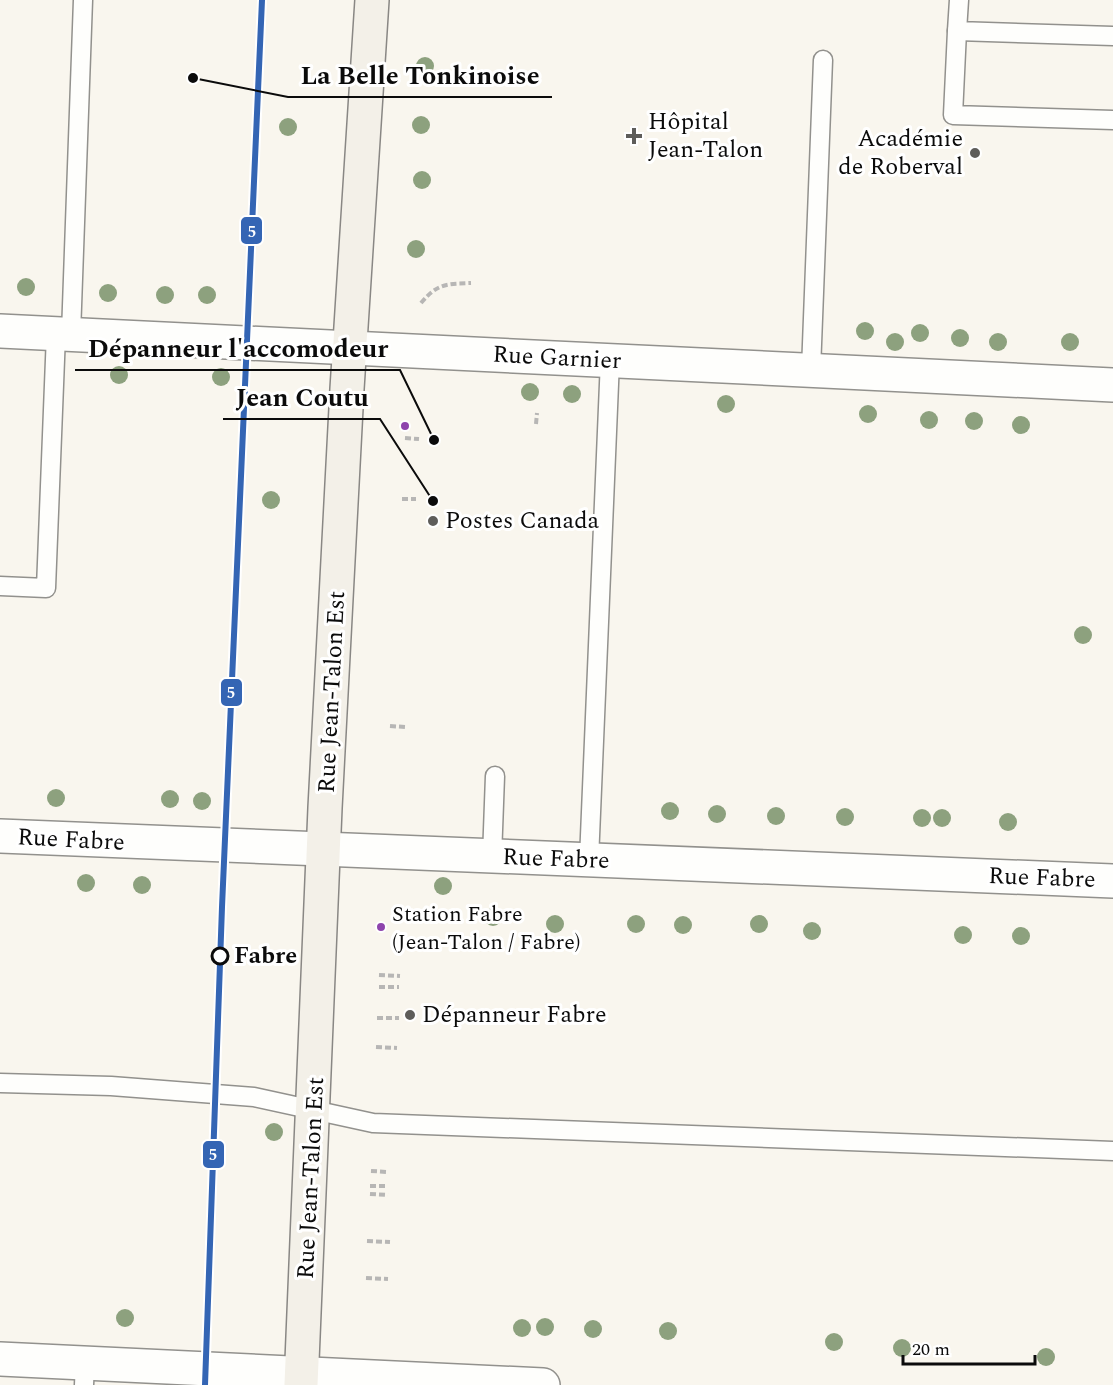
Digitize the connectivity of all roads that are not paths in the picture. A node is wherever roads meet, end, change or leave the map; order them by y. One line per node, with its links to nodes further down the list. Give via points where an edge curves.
1 (83, 0): 9 (lane)
2 (372, 0): 10 (main road, Rue Jean-Talon Est)
3 (959, 0): 4 (lane)
4 (957, 31): 5 (lane); 7 (lane, via 953,115)
5 (1113, 36)
6 (823, 60): 12 (lane)
7 (1113, 120)
8 (0, 331): 9 (street, Rue Garnier)
9 (63, 334): 10 (street, Rue Garnier); 14 (lane, via 46,588)
10 (350, 349): 11 (street, Rue Garnier); 17 (main road, Rue Jean-Talon Est)
11 (610, 360): 12 (street, Rue Garnier); 19 (lane)
12 (811, 370): 13 (street, Rue Garnier)
13 (1113, 385)
14 (0, 586)
15 (495, 776): 18 (lane)
16 (0, 836): 17 (street, Rue Fabre)
17 (324, 851): 18 (street, Rue Fabre); 22 (main road, Rue Jean-Talon Est)
18 (492, 857): 19 (street, Rue Fabre)
19 (589, 860): 20 (street, Rue Fabre)
20 (1113, 881)
21 (0, 1083): 22 (lane, via 111,1086 254,1097)
22 (314, 1109): 23 (lane, via 373,1123); 26 (main road, Rue Jean-Talon Est)
23 (1113, 1151)
24 (0, 1359): 25 (street)
25 (84, 1374): 26 (street)
26 (301, 1380): 27 (street)
27 (543, 1385)

